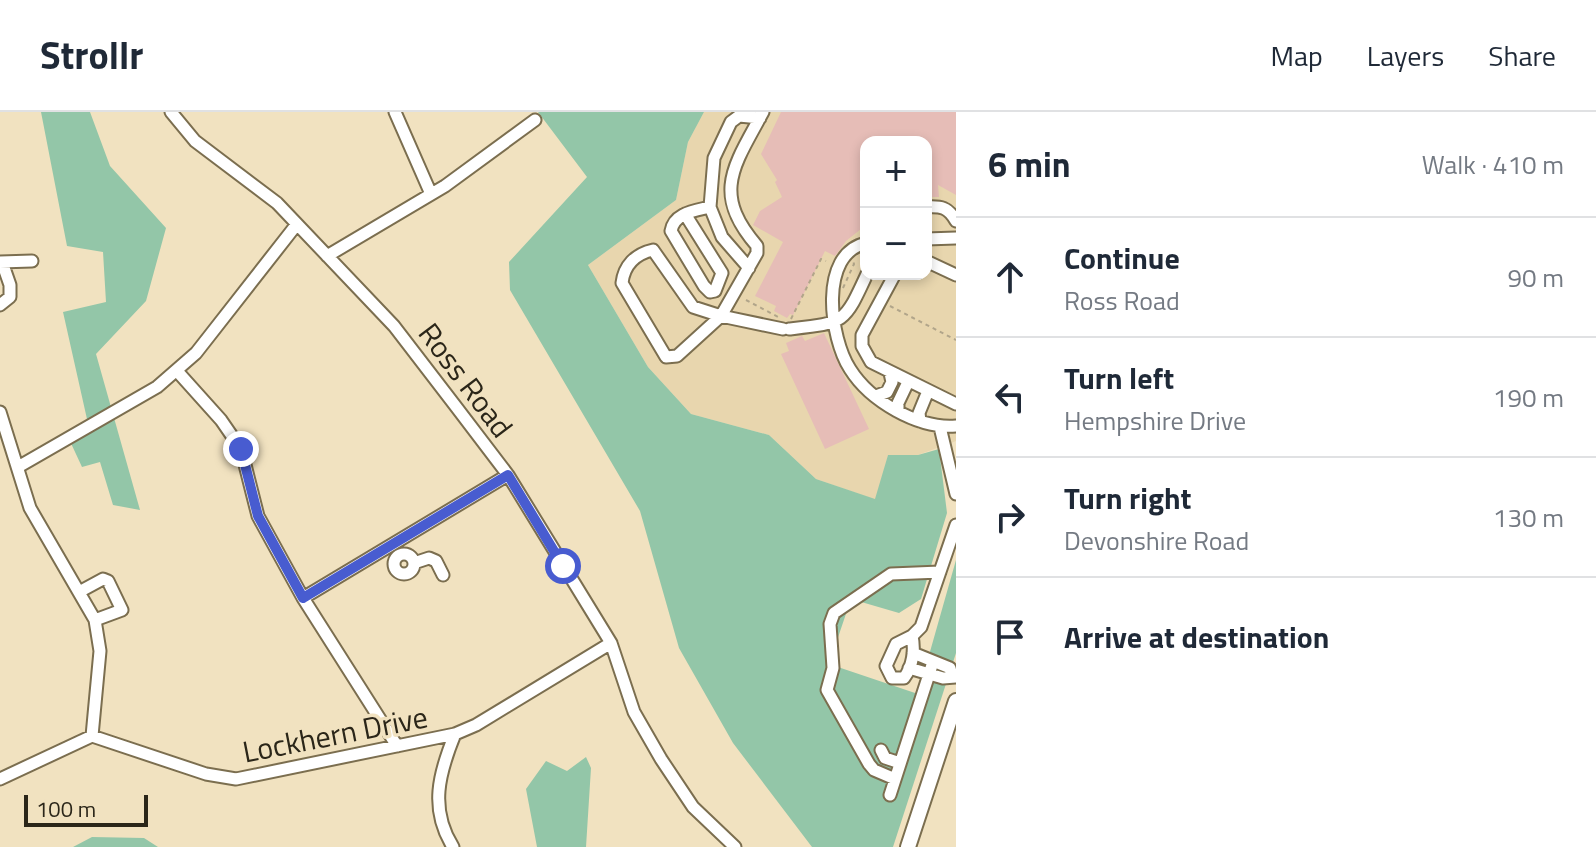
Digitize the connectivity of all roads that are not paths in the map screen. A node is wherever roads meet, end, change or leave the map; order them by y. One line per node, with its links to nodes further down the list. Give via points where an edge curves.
1 (171, 112): 10 (street, Ross Road, via 195,141)
2 (395, 112): 5 (street)
3 (761, 115): 6 (street, via 739,116 731,122 714,158); 18 (street, via 730,182 741,227 757,246)
4 (535, 120): 5 (street)
5 (431, 194): 14 (street)
6 (710, 207): 8 (street); 18 (street, via 722,237)
7 (932, 207): 9 (street, via 941,206)
8 (685, 214): 8 (street, via 672,223 671,231 704,286 715,291 722,273)
9 (956, 221)
10 (297, 224): 14 (street, Ross Road); 25 (street)
11 (956, 238): 12 (street)
12 (932, 239)
13 (860, 246): 24 (street, via 840,261)
14 (327, 256): 37 (street, Ross Road, via 394,326)
15 (32, 261): 16 (street)
16 (1, 262): 22 (street, via 10,297)
17 (932, 264): 19 (street)
18 (749, 268): 23 (street)
19 (956, 275)
20 (864, 280): 24 (street, via 849,314)
21 (892, 280): 26 (street, via 862,335 871,362)
22 (0, 305)
23 (721, 316): 23 (street, via 677,356 666,357 622,283 624,270 642,252 653,250 693,307); 24 (street, via 786,329)
24 (833, 322): 29 (street, via 850,369)
25 (177, 371): 36 (street); 44 (street, via 241,449 258,516)
26 (890, 373): 27 (street); 29 (street, via 887,392)
27 (908, 382): 28 (street); 31 (street)
28 (928, 391): 30 (street); 33 (street)
29 (876, 396): 31 (street)
30 (956, 404)
31 (898, 410): 33 (street)
32 (0, 412): 36 (street)
33 (920, 421): 35 (street)
34 (956, 426): 35 (street)
35 (940, 427): 38 (street)
36 (18, 467): 43 (street, via 30,508)
37 (508, 475): 40 (street); 47 (street, Ross Road)
38 (956, 494)
39 (956, 525): 41 (street)
40 (395, 550): 42 (street, via 414,563 436,561); 44 (street)
41 (940, 572): 46 (street, via 921,627); 59 (street, via 891,574 834,613 830,624 833,668 827,690 869,764)
42 (443, 575)
43 (79, 592): 45 (street); 45 (street, via 108,581 122,610)
44 (303, 598): 55 (street)
45 (95, 620): 54 (street, via 100,651)
46 (912, 636): 48 (street); 49 (street, via 896,644 886,666 897,680)
47 (611, 643): 53 (street, Lockhern Drive); 62 (street, Ross Road, via 634,712 661,759 693,807)
48 (913, 653): 49 (street); 50 (street)
49 (909, 668): 50 (street)
50 (931, 668): 51 (street, via 950,668); 57 (street)
51 (954, 676)
52 (956, 701): 63 (main road)
53 (455, 734): 55 (street, Lockhern Drive); 61 (street, via 436,799)
54 (92, 736): 55 (street, Lockhern Drive, via 236,779); 58 (street)
55 (397, 746)
56 (881, 750): 57 (street, via 885,758)
57 (900, 763): 59 (street)
58 (0, 779)
59 (895, 779): 60 (street)
60 (890, 795)
61 (453, 847)
62 (735, 847)
63 (908, 847)

